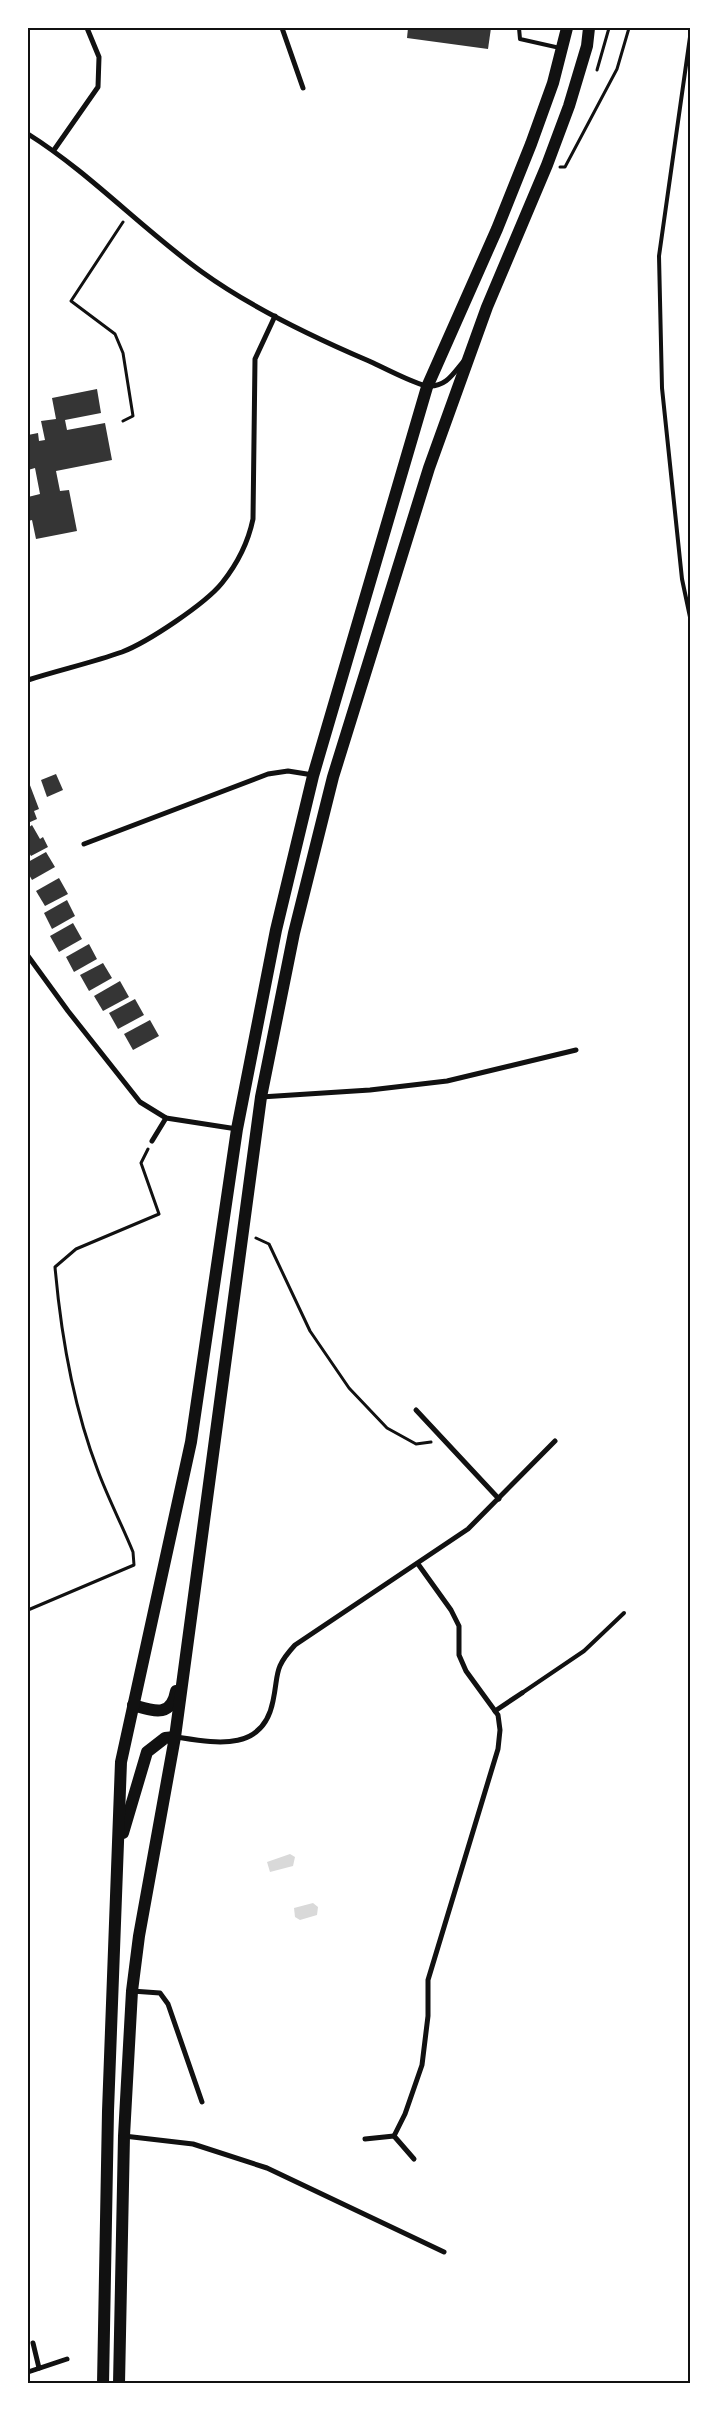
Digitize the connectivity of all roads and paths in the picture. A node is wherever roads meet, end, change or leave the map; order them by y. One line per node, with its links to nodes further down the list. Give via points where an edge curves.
1 (87, 28): 13 (street, via 99,58 98,87)
2 (282, 28): 11 (street)
3 (519, 28): 9 (lane, via 520,39)
4 (567, 28): 9 (main road)
5 (590, 28): 15 (main road)
6 (609, 28): 10 (path)
7 (629, 28): 15 (path, via 616,69 565,167)
8 (690, 37): 21 (lane, via 659,256 662,388 682,579)
9 (562, 48): 19 (main road, via 531,144)
10 (594, 78)
11 (303, 88)
12 (28, 134): 13 (street)
13 (54, 150): 16 (street)
14 (562, 159): 15 (path)
15 (554, 169): 18 (main road, via 503,267)
16 (128, 214): 17 (street, via 204,273); 20 (path, via 71,301 115,334 123,353 133,416)
17 (275, 316): 19 (street); 22 (street, via 255,359 253,519 238,561 221,585 154,635 124,651)
18 (470, 352): 19 (street, via 447,382); 27 (main road, via 429,468 328,796 294,933)
19 (427, 387): 23 (main road)
20 (123, 421)
21 (690, 617)
22 (28, 680)
23 (313, 776): 24 (street, via 288,771 268,774); 29 (main road, via 276,930)
24 (84, 844)
25 (28, 956): 28 (street, via 140,1102)
26 (576, 1050): 27 (street, via 447,1081)
27 (261, 1097): 39 (main road)
28 (166, 1118): 29 (street); 30 (street)
29 (237, 1129): 41 (main road, via 191,1442)
30 (152, 1141): 37 (path, via 141,1163 159,1214 76,1249 55,1267 59,1313 77,1406 98,1471 133,1552 134,1565)
31 (251, 1246): 33 (path, via 252,1236 269,1244 310,1331 349,1388 387,1428 416,1444)
32 (416, 1410): 33 (street)
33 (444, 1440): 35 (street)
34 (555, 1441): 35 (street)
35 (499, 1499): 36 (street, via 468,1528)
36 (418, 1564): 42 (street, via 451,1610 459,1626 459,1655); 43 (street, via 295,1645 283,1658 276,1676 268,1720 248,1738 208,1742)
37 (28, 1610)
38 (624, 1613): 40 (lane, via 584,1651)
39 (189, 1632): 41 (main road, via 181,1655 174,1702 168,1709 159,1711); 43 (main road)
40 (522, 1693): 42 (street)
41 (133, 1706): 44 (main road, via 121,1762)
42 (496, 1711): 48 (street, via 500,1730 498,1749 428,1980 428,2016 422,2065)
43 (175, 1737): 44 (main road, via 165,1738 147,1752); 45 (main road)
44 (118, 1852): 56 (main road, via 108,2111)
45 (132, 1991): 46 (street, via 160,1993 168,2004); 47 (main road)
46 (202, 2102)
47 (124, 2136): 51 (street, via 193,2144 267,2168); 57 (main road)
48 (394, 2136): 49 (street); 50 (street)
49 (365, 2139)
50 (414, 2159)
51 (444, 2252)
52 (33, 2343): 54 (street)
53 (67, 2359): 54 (street)
54 (39, 2368): 55 (street)
55 (28, 2372)
56 (103, 2384)
57 (119, 2384)

